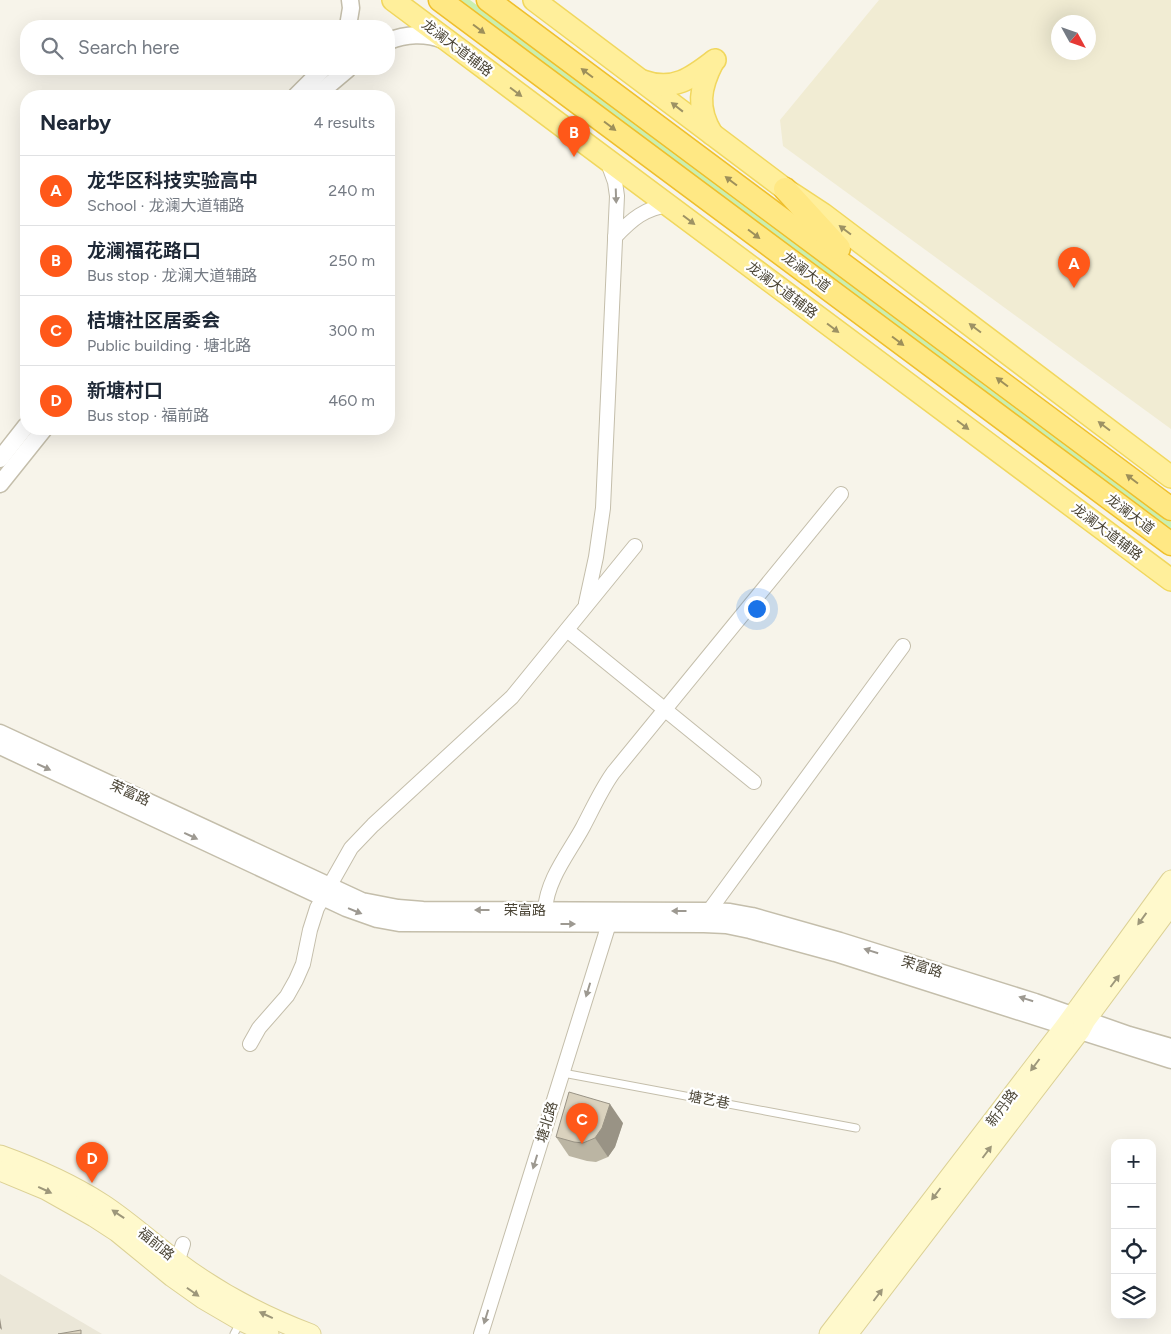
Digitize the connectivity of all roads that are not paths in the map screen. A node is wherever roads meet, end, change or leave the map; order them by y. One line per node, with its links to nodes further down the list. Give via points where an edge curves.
1 (350, 0): 6 (street)
2 (393, 0): 8 (main road, 龙澜大道辅路)
3 (440, 0): 27 (highway, 龙澜大道, one-way to 27)
4 (488, 0): 19 (highway, 龙澜大道, one-way to 4)
5 (534, 0): 11 (main road)
6 (349, 20)
7 (395, 38): 8 (street, via 425,35)
8 (452, 44): 15 (main road, 龙澜大道辅路, one-way to 15)
9 (318, 75): 12 (street)
10 (341, 75): 13 (street)
11 (643, 81): 14 (main road, one-way to 11); 14 (main road, via 666,86 682,82 715,60 702,90 703,116)
12 (302, 90)
13 (323, 90)
14 (712, 134): 16 (main road)
15 (606, 158): 17 (main road, 龙澜大道辅路); 18 (street, one-way to 18, via 617,196)
16 (785, 189): 19 (highway); 23 (main road, one-way to 16)
17 (669, 206): 18 (street, via 645,212); 29 (main road, 龙澜大道辅路, one-way to 29)
18 (615, 236): 30 (street, via 603,508)
19 (871, 284): 26 (highway, 龙澜大道, one-way to 19)
20 (20, 434): 22 (street)
21 (39, 435): 24 (street)
22 (0, 459)
23 (1171, 477)
24 (0, 484)
25 (841, 494): 33 (street)
26 (1171, 508)
27 (1171, 544)
28 (635, 546): 30 (street)
29 (1171, 580)
30 (585, 608): 31 (street)
31 (567, 630): 33 (street); 38 (street, via 512,697 361,836)
32 (903, 646): 41 (street)
33 (665, 709): 36 (street); 40 (street, via 604,786 555,875)
34 (0, 733): 38 (street, 荣富路)
35 (0, 746): 38 (street, 荣富路, one-way to 38)
36 (754, 782)
37 (1171, 880): 43 (main road, 新丹路, one-way to 43)
38 (326, 891): 40 (street, 荣富路, one-way to 38, via 398,908); 42 (street, 荣富路, one-way to 42, via 357,913 399,923); 44 (street, via 314,917 296,980)
39 (1171, 906): 43 (main road, 新丹路, one-way to 39)
40 (545, 910): 42 (street, 荣富路)
41 (709, 910): 42 (street, 荣富路, one-way to 42); 43 (street, 荣富路, one-way to 41, via 1026,999 840,941 752,916)
42 (611, 917): 43 (street, 荣富路, via 726,925 750,930); 47 (street, 塘北路, one-way to 47)
43 (1076, 1023): 45 (street, 荣富路); 46 (street, 荣富路); 56 (main road, 新丹路, one-way to 56); 57 (main road, 新丹路, one-way to 43)
44 (250, 1044)
45 (1171, 1047)
46 (1171, 1060)
47 (563, 1073): 48 (lane, 塘艺巷); 55 (street, 塘北路, one-way to 55)
48 (856, 1128)
49 (0, 1155): 51 (main road, 福前路, one-way to 49, via 102,1204 52,1176)
50 (0, 1171): 51 (main road, 福前路, one-way to 51, via 46,1190 94,1217 138,1248)
51 (177, 1261): 52 (main road, 福前路, one-way to 52, via 203,1299); 54 (main road, 福前路, one-way to 51, via 246,1306)
52 (238, 1327): 53 (main road, 福前路)
53 (269, 1334)
54 (311, 1334)
55 (481, 1334)
56 (829, 1334)
57 (848, 1334)

